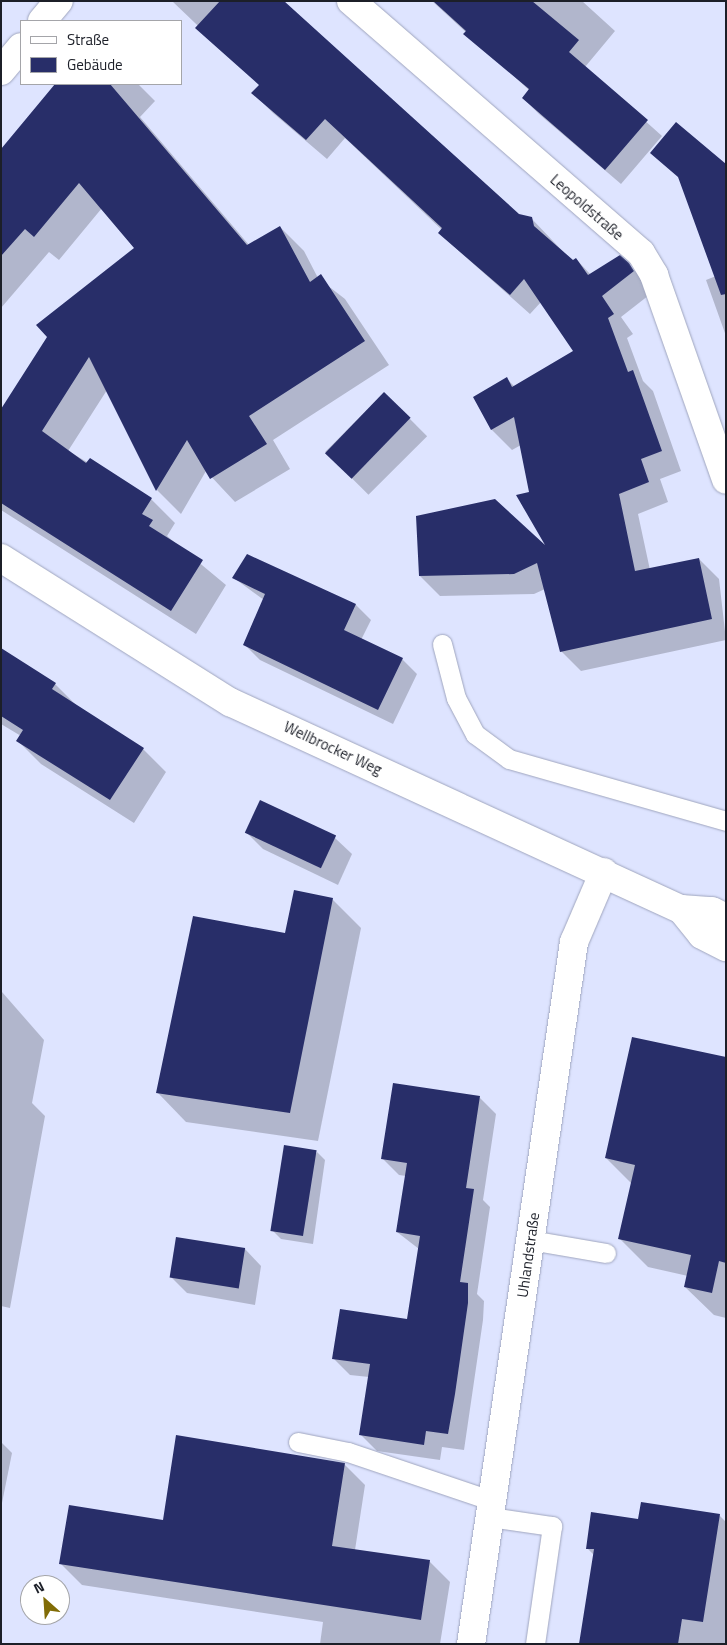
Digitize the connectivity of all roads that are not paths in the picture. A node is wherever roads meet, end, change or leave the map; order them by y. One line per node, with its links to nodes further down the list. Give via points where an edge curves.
1 (59, 1): 3 (street)
2 (351, 1): 4 (street, Leopoldstraße, via 641,253 654,275)
3 (43, 20)
4 (726, 480)
5 (1, 558): 8 (street, Wellbrocker Weg, via 230,702)
6 (442, 644): 7 (lane, via 456,698 475,734 509,759)
7 (726, 821)
8 (604, 872): 9 (street, Wellbrocker Weg); 12 (street, Uhlandstraße, via 574,942)
9 (680, 909): 10 (street, Wellbrocker Weg, via 712,911); 11 (street, Wellbrocker Weg, via 702,934)
10 (726, 918)
11 (726, 946)
12 (530, 1240): 13 (lane); 15 (street, Uhlandstraße)
13 (606, 1253)
14 (298, 1442): 15 (lane, via 348,1452)
15 (491, 1509): 16 (street, Uhlandstraße); 17 (lane, via 552,1526)
16 (471, 1644)
17 (535, 1644)

